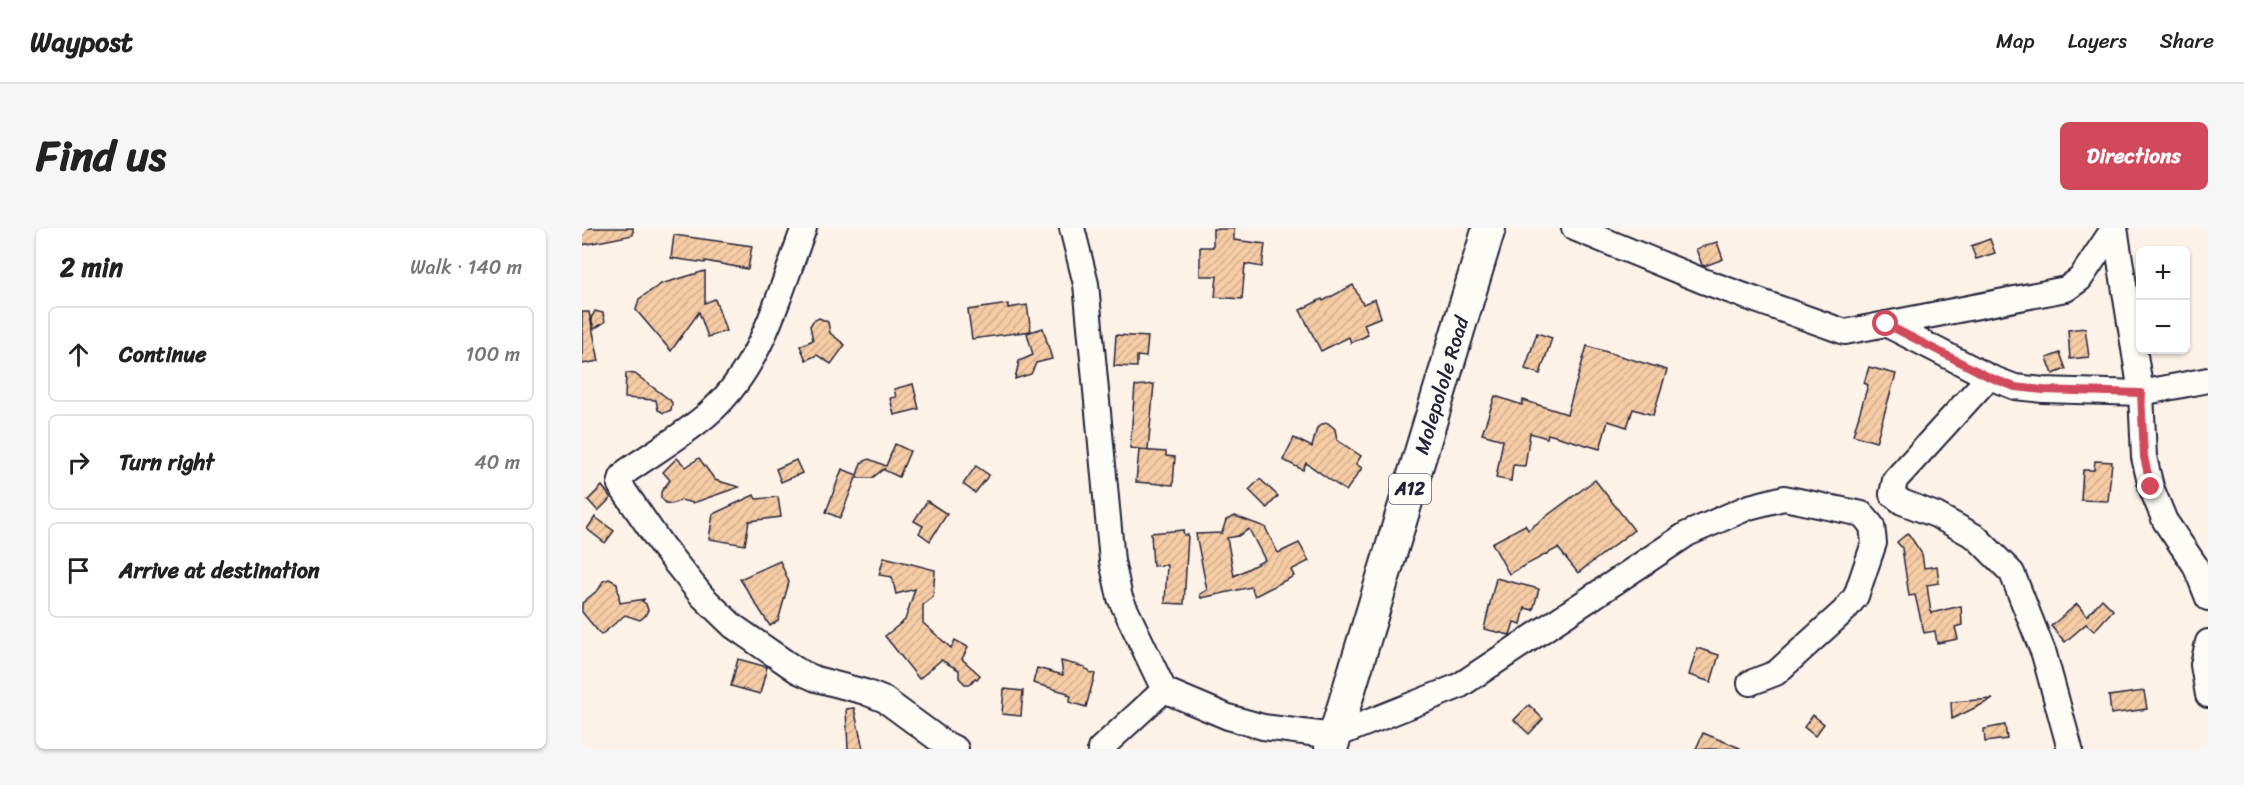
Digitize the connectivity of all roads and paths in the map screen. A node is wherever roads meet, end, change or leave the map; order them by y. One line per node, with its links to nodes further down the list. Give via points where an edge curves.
1 (804, 228): 16 (street, via 756,355 709,413 627,471 620,485 702,596 733,626 798,671 885,700)
2 (1072, 228): 13 (street, via 1086,284 1112,561 1120,598)
3 (1489, 228): 15 (main road, Molepolole Road / A12)
4 (1574, 228): 6 (street, via 1703,281 1845,332)
5 (2114, 228): 6 (street, via 2079,279 2066,289); 9 (street)
6 (1886, 324): 7 (street)
7 (1989, 377): 9 (street, via 2015,387 2043,390); 18 (street, via 1895,480 1892,494 1976,537 2012,573 2044,654)
8 (2208, 380): 9 (street)
9 (2141, 393): 10 (street, via 2144,457 2151,487 2165,520 2195,565)
10 (2208, 598)
11 (2208, 642): 14 (street, via 2203,665)
12 (1750, 683): 15 (street, via 1776,673 1845,611 1856,596 1874,543 1872,526 1862,514 1784,498 1749,507 1687,534 1459,686)
13 (1164, 690): 15 (street, via 1228,717); 17 (street)
14 (2208, 695)
15 (1333, 743)
16 (956, 749)
17 (1100, 749)
18 (2070, 749)

